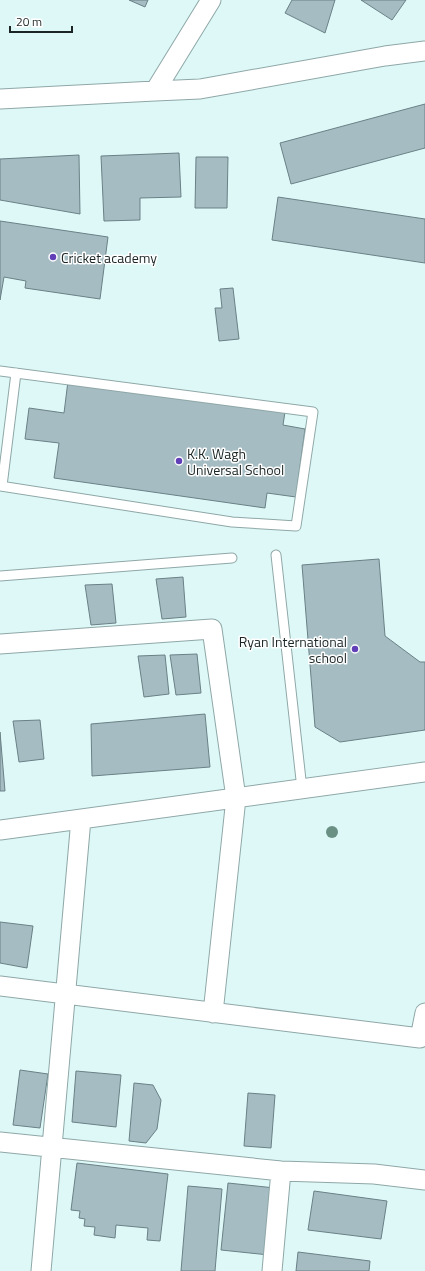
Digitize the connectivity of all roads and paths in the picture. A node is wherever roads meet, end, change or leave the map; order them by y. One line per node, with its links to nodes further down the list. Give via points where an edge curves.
1 (211, 0): 3 (street)
2 (425, 51): 3 (street, via 200,89)
3 (155, 91): 4 (street)
4 (0, 99)
5 (0, 371): 6 (lane)
6 (16, 373): 7 (lane); 7 (lane, via 314,412 296,526 232,522)
7 (1, 486)
8 (276, 555): 13 (lane)
9 (232, 558): 10 (lane)
10 (0, 576)
11 (0, 644): 14 (street, via 212,629)
12 (425, 772): 13 (street)
13 (302, 789): 14 (street)
14 (236, 798): 15 (street); 19 (street)
15 (80, 819): 16 (street); 18 (street)
16 (0, 830)
17 (0, 986): 18 (street)
18 (65, 994): 19 (street); 22 (street)
19 (213, 1013): 20 (street, via 420,1038)
20 (425, 1013)
21 (0, 1142): 22 (street)
22 (52, 1147): 23 (street); 25 (street)
23 (281, 1171): 24 (street, via 374,1174); 26 (street)
24 (425, 1180)
25 (41, 1271)
26 (272, 1271)

